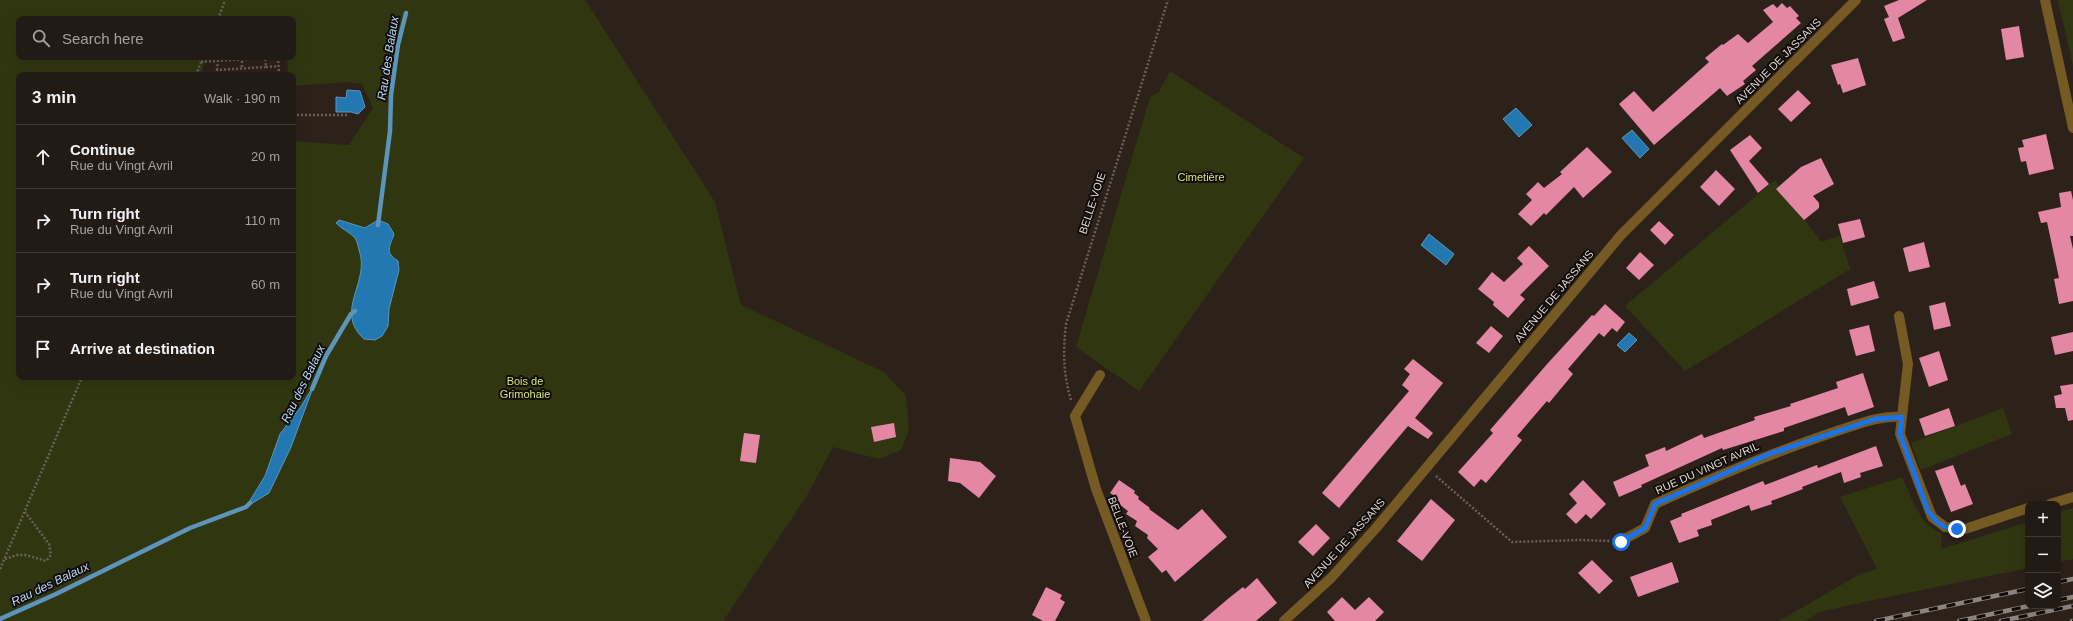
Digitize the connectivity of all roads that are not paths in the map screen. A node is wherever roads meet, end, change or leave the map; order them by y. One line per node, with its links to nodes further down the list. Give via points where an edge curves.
1 (1856, 0): 12 (street, AVENUE DE JASSANS, via 1621,235 1335,574)
2 (2045, 0): 3 (street)
3 (2073, 128)
4 (1898, 316): 6 (street, via 1908,364)
5 (1100, 375): 11 (street, BELLE-VOIE, via 1076,416 1098,496)
6 (1902, 417): 9 (street, via 1900,434 1928,511 1937,522 1945,527 1965,529); 10 (street, RUE DU VINGT AVRIL, via 1875,419 1769,454 1718,475 1655,504 1645,528)
7 (2073, 497): 8 (street)
8 (2060, 501)
9 (2025, 509)
10 (1621, 542)
11 (1146, 621)
12 (1284, 621)

